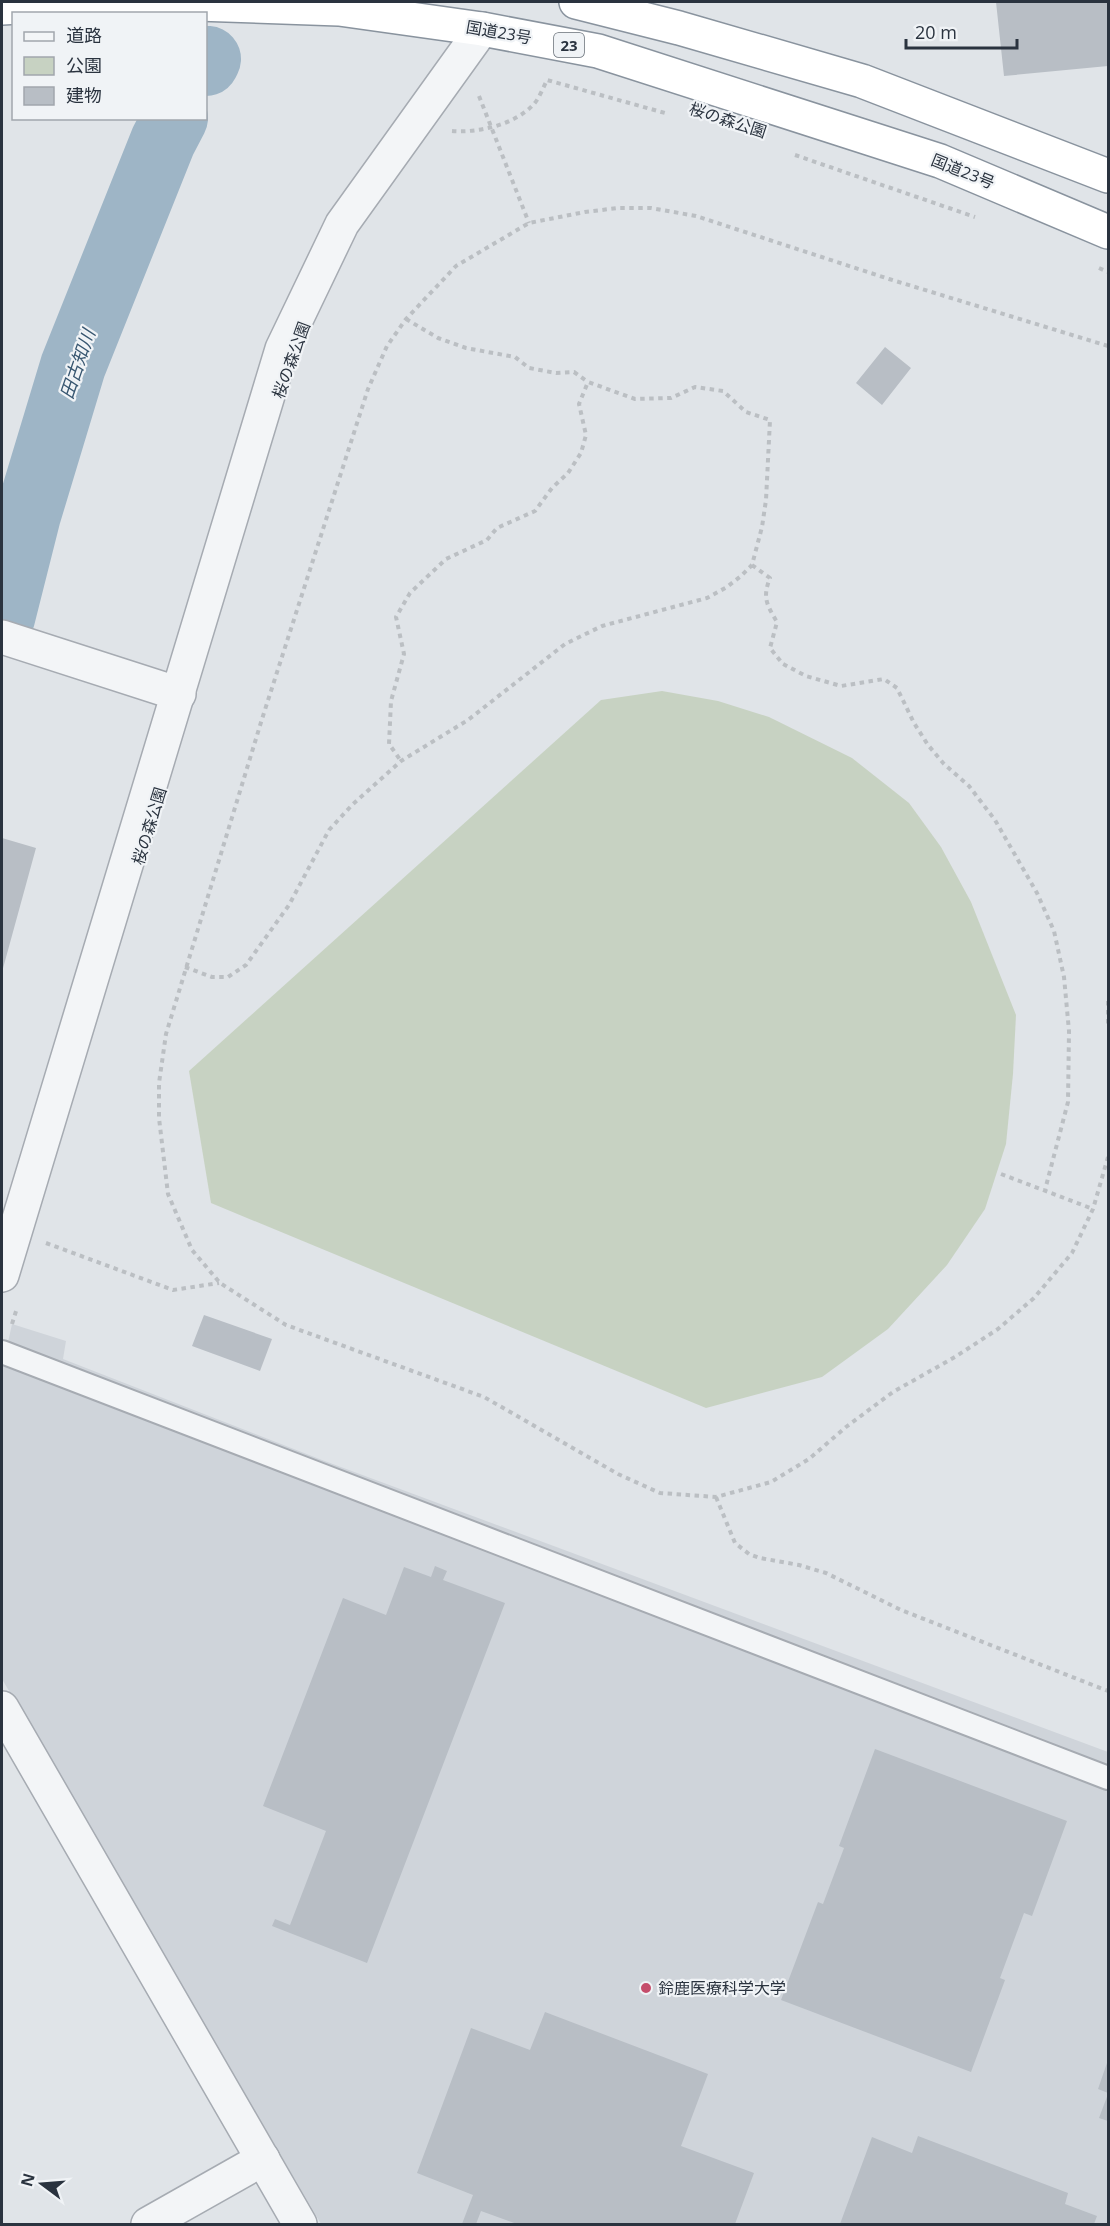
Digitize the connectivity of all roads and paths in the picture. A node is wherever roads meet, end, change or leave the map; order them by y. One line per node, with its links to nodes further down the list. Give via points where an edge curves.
1 (576, 2): 9 (highway, via 862,81)
2 (2, 8): 3 (highway, 国道23号 / 23, via 197,4 339,9)
3 (482, 28): 12 (highway, 国道23号 / 23, via 598,51 775,107 940,161); 20 (street, via 342,224 282,349)
4 (478, 96): 6 (path)
5 (669, 114): 6 (path, 桜の森公園, via 547,80 533,105 512,120)
6 (491, 126): 7 (path, 桜の森公園, via 469,132); 11 (path)
7 (448, 131)
8 (790, 153): 10 (path)
9 (1108, 176)
10 (978, 218)
11 (529, 223): 15 (path, via 456,266); 16 (path, via 618,208 651,208 696,216)
12 (1108, 232)
13 (1098, 267): 14 (path)
14 (1108, 272)
15 (406, 319): 17 (path, via 438,338 466,348 515,357 529,368 574,372); 22 (path, via 387,346 368,389)
16 (1108, 346)
17 (588, 382): 18 (path, via 635,399 671,398 695,387 723,392 746,412 770,420 766,500); 21 (path, via 579,404 586,435 581,453 568,473 535,511 497,528 487,540 446,559 410,593 396,617 404,654 391,701 389,744)
18 (752, 565): 21 (path, via 707,598 602,626 565,644 468,720); 27 (path, via 770,578 765,591 767,605 777,622 770,648 783,664 806,676 841,686 884,679 897,688 923,738 995,820 1037,893 1057,942 1069,1031 1068,1102)
19 (13, 640): 20 (street)
20 (178, 694): 29 (street)
21 (400, 761): 22 (path, via 329,830 289,905 246,965 228,977 212,977)
22 (185, 967): 31 (path, via 166,1034 159,1118 168,1194 192,1250)
23 (1108, 1001): 24 (path)
24 (1108, 1025)
25 (1108, 1157): 28 (path)
26 (1001, 1174): 27 (path)
27 (1045, 1190): 28 (path)
28 (1093, 1209): 35 (path, via 1072,1253 1035,1299 998,1329 893,1392 809,1459 771,1482)
29 (14, 1233): 30 (street); 31 (path, via 173,1290)
30 (2, 1275)
31 (220, 1283): 35 (path, via 286,1325 484,1397 618,1474 660,1493)
32 (18, 1303): 33 (path)
33 (12, 1324)
34 (2, 1352): 38 (lane)
35 (716, 1497): 36 (path, via 735,1543 749,1554 826,1573 901,1610)
36 (1108, 1691)
37 (2, 1708): 39 (street)
38 (1108, 1778)
39 (263, 2159): 40 (street); 41 (street)
40 (148, 2224)
41 (300, 2224)

